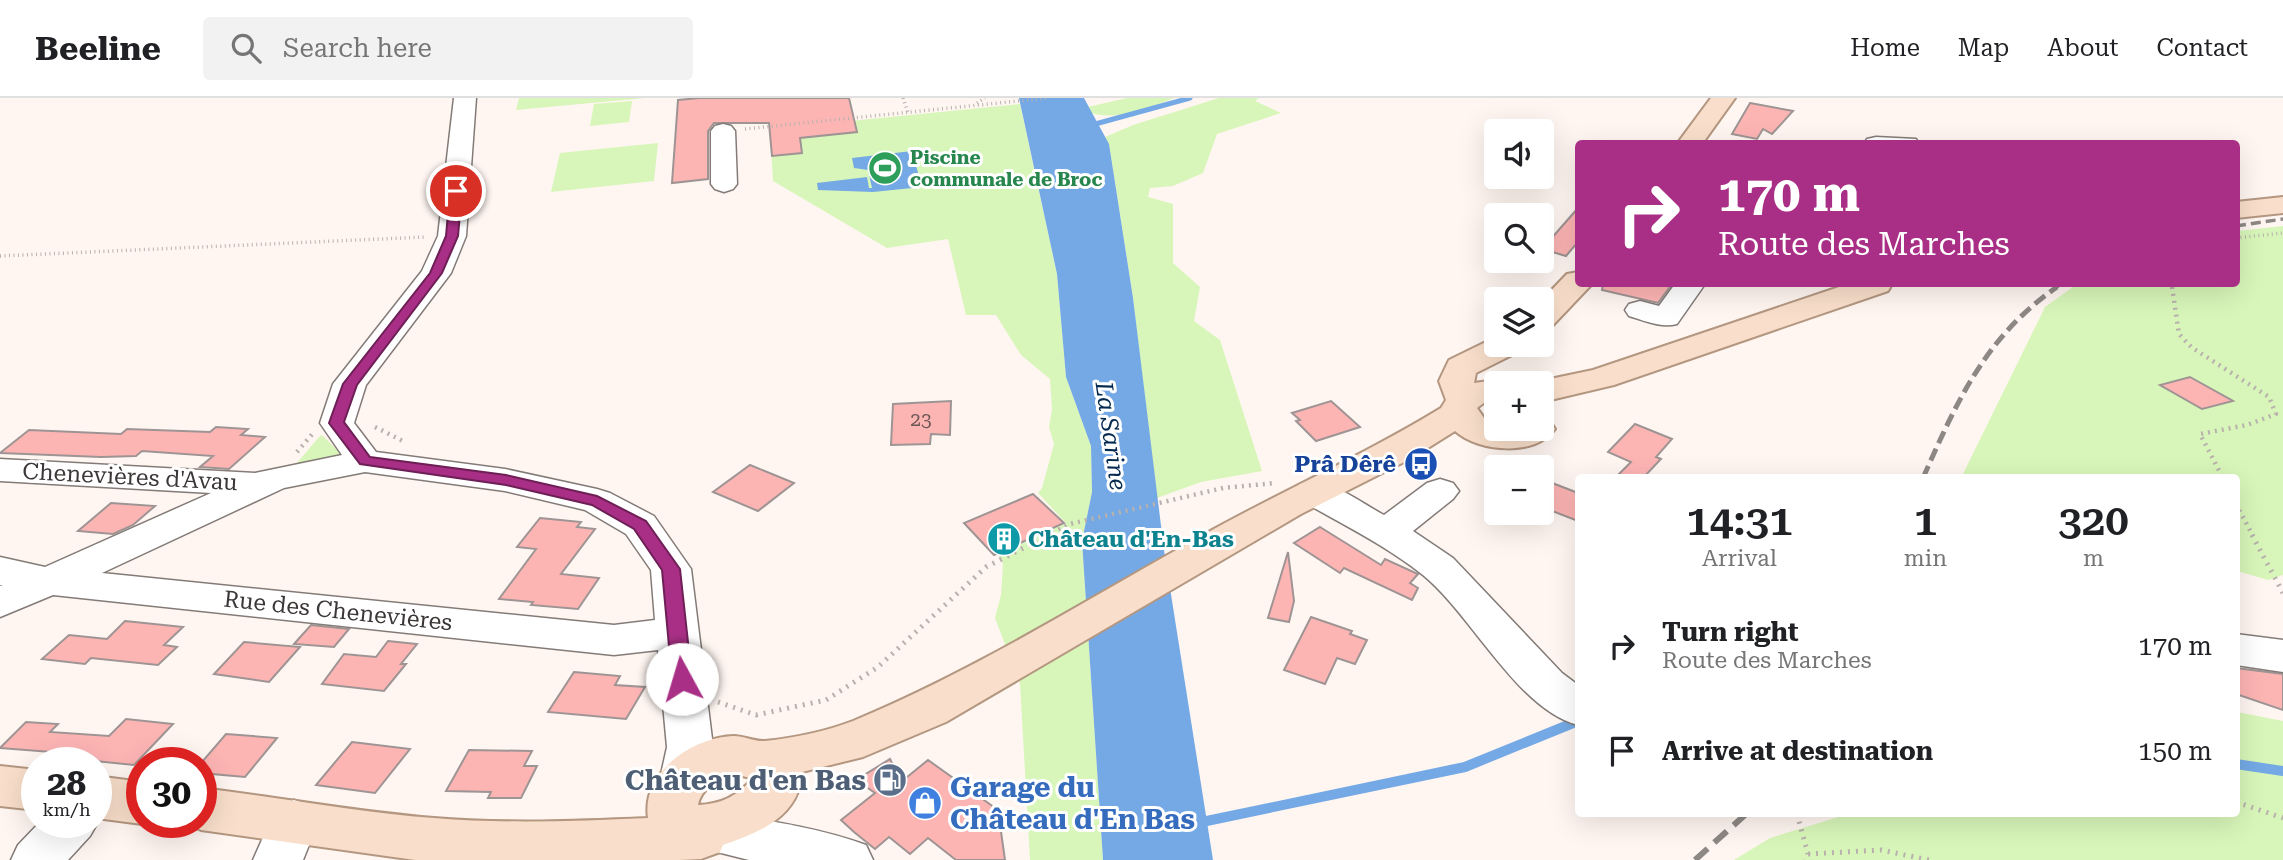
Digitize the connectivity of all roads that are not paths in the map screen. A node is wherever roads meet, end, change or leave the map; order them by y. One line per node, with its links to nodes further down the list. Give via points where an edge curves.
1 (465, 98): 18 (street, via 460,234 436,273 350,384 337,423)
2 (1723, 98): 4 (main road)
3 (723, 131): 5 (street)
4 (1692, 140)
5 (724, 184)
6 (2283, 205): 7 (main road)
7 (2240, 210)
8 (1575, 284): 11 (main road)
9 (1688, 287): 12 (street, via 1666,317)
10 (1868, 287): 14 (main road)
11 (1554, 306)
12 (1640, 310)
13 (1484, 356): 16 (main road, via 1461,367 1456,380)
14 (1602, 378): 15 (main road); 17 (main road)
15 (1554, 388)
16 (1480, 404): 22 (main road)
17 (1554, 406)
18 (368, 443): 20 (street); 27 (street, via 597,501 640,525 671,569)
19 (0, 470): 20 (street, Chenevières d'Avau)
20 (260, 485): 25 (street)
21 (1440, 491): 23 (street)
22 (1313, 492): 23 (street); 33 (main road, via 995,674 865,738 793,783)
23 (1386, 533): 30 (street, via 1452,578 1546,685)
24 (0, 571): 25 (street, Rue des Chenevières)
25 (47, 581): 26 (street); 27 (street, Rue des Chenevières, via 614,640)
26 (0, 603)
27 (677, 632): 33 (street, via 690,747)
28 (2240, 650): 29 (street)
29 (2283, 656)
30 (1575, 706)
31 (0, 786): 32 (main road)
32 (21, 788)
33 (736, 803): 36 (main road, via 600,844); 38 (street)
34 (217, 815): 36 (main road)
35 (57, 838): 37 (street)
36 (286, 840)
37 (36, 860)
38 (848, 860)

